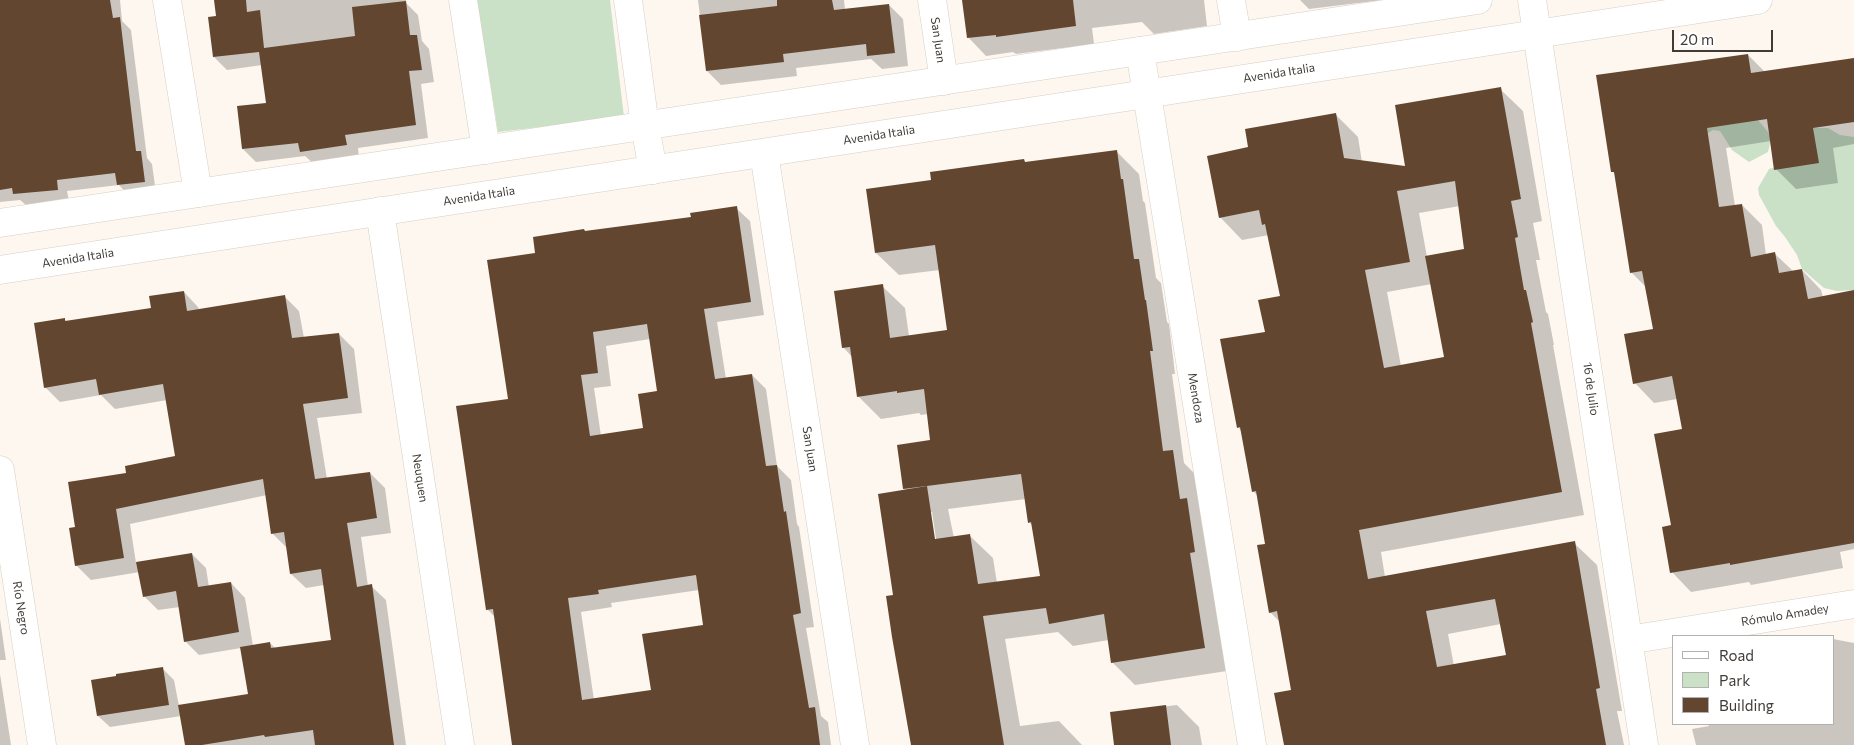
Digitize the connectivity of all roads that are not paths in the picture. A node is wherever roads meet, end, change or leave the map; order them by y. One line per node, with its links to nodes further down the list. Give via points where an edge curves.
1 (168, 0): 18 (street)
2 (463, 0): 15 (street)
3 (628, 0): 14 (street)
4 (932, 0): 12 (street, San Juan)
5 (1231, 0): 10 (street)
6 (1478, 0): 10 (street)
7 (1532, 0): 9 (street, 16 de Julio)
8 (1758, 0): 9 (street, Avenida Italia)
9 (1538, 34): 13 (street, Avenida Italia); 24 (street, 16 de Julio)
10 (1237, 36): 11 (street)
11 (1140, 51): 12 (street); 13 (street, Mendoza)
12 (944, 81): 14 (street)
13 (1148, 94): 16 (street, Avenida Italia); 28 (street, Mendoza)
14 (645, 126): 15 (street); 17 (street)
15 (486, 150): 18 (street)
16 (764, 153): 17 (street, Avenida Italia); 27 (street, San Juan)
17 (653, 170): 19 (street, Avenida Italia)
18 (198, 193): 20 (street)
19 (380, 212): 21 (street, Avenida Italia); 26 (street, Neuquen)
20 (0, 223)
21 (0, 270)
22 (0, 470): 25 (street, Río Negro)
23 (1854, 604): 24 (street, Rómulo Amadey)
24 (1628, 640): 29 (street, 16 de Julio)
25 (42, 745)
26 (460, 745)
27 (855, 745)
28 (1252, 745)
29 (1644, 745)

